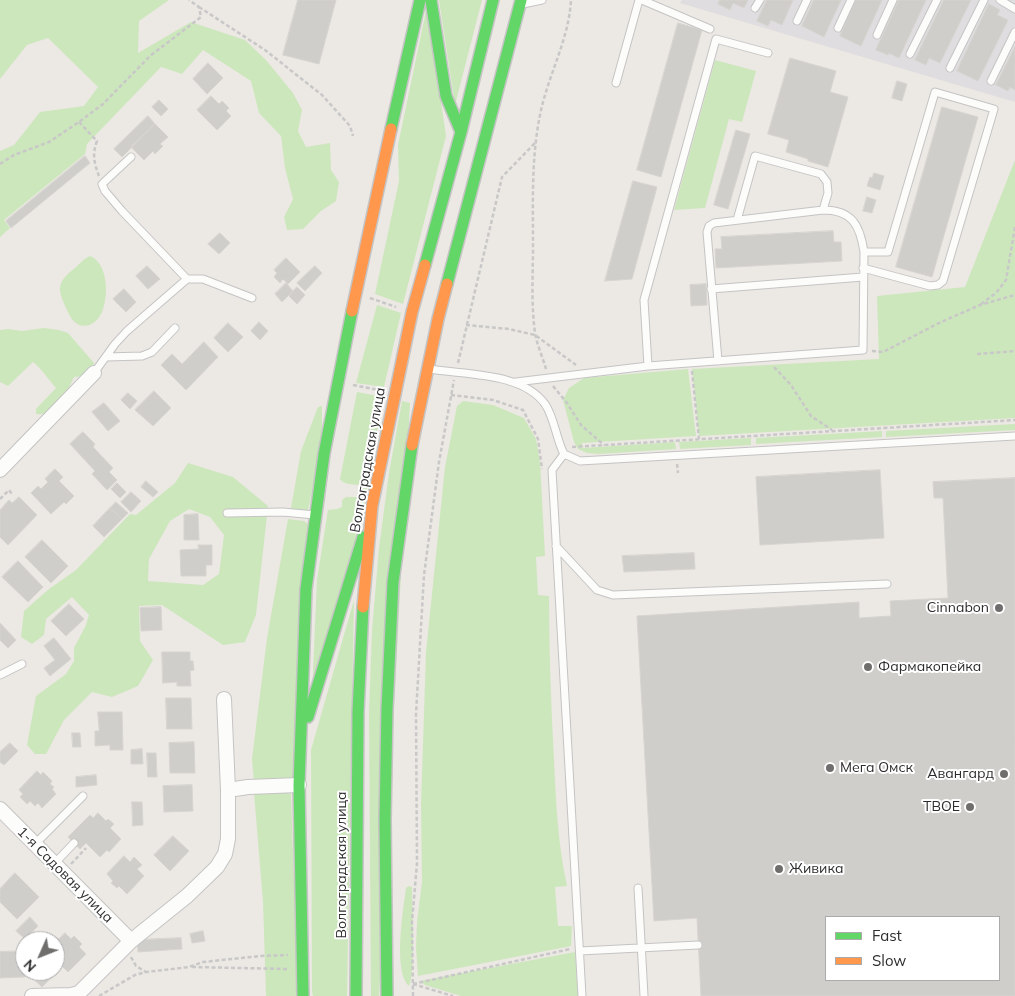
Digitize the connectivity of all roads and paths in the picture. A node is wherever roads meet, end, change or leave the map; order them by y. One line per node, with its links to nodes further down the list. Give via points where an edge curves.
1 (189, 0): 16 (path)
2 (420, 0): 82 (main road, via 355,294 324,454)
3 (431, 0): 30 (main road, via 446,96)
4 (493, 0): 30 (main road, Волгоградская улица)
5 (542, 0): 15 (lane)
6 (570, 0): 32 (path, via 570,14)
7 (641, 0): 21 (lane); 28 (lane)
8 (760, 0): 17 (lane)
9 (806, 0): 19 (lane)
10 (851, 0): 20 (lane)
11 (893, 0): 23 (lane)
12 (937, 0): 25 (lane)
13 (984, 0): 26 (lane)
14 (1000, 0): 18 (lane)
15 (521, 2): 61 (main road)
16 (199, 7): 29 (path, via 201,17 150,56 103,104); 31 (path, via 265,50 322,95 350,126)
17 (756, 8)
18 (1015, 9)
19 (797, 21)
20 (838, 28)
21 (710, 29)
22 (1015, 32): 27 (lane)
23 (877, 35)
24 (768, 53): 60 (lane, via 716,39 644,300)
25 (910, 54)
26 (950, 68)
27 (991, 81)
28 (616, 83)
29 (78, 122): 34 (path, via 49,142); 35 (path, via 97,141 94,162)
30 (461, 132): 59 (main road, Волгоградская улица)
31 (353, 136)
32 (535, 143): 49 (path, via 502,177); 51 (path, via 532,179)
33 (130, 157): 35 (lane)
34 (0, 164)
35 (102, 184): 42 (lane, via 122,211)
36 (823, 210): 37 (lane); 37 (lane, via 828,193 827,182 820,174 755,156); 39 (lane, via 836,210 848,216 857,226)
37 (737, 220): 43 (lane, via 714,222 709,226)
38 (1015, 227): 47 (path, via 1006,280)
39 (864, 252): 40 (lane); 40 (lane, via 888,252 935,92 994,110 944,281 938,286 930,286)
40 (863, 268): 41 (lane)
41 (862, 277): 43 (lane); 52 (lane)
42 (187, 279): 46 (lane, via 211,282); 55 (lane, via 127,330)
43 (711, 289): 57 (lane)
44 (1015, 294): 47 (path)
45 (362, 296): 48 (path)
46 (252, 298)
47 (980, 305): 52 (path, via 883,352)
48 (400, 309)
49 (466, 325): 51 (path); 63 (path)
50 (175, 328): 55 (lane, via 152,352 142,356)
51 (535, 335): 64 (path); 65 (path)
52 (863, 350): 56 (lane)
53 (1015, 351): 54 (path)
54 (977, 354)
55 (106, 357): 62 (lane)
56 (765, 357): 57 (lane); 71 (path, via 811,416)
57 (718, 361): 58 (lane)
58 (691, 363): 60 (lane); 73 (path)
59 (401, 364): 61 (street); 80 (main road, Волгоградская улица)
60 (648, 366): 64 (lane)
61 (427, 368): 63 (lane); 112 (main road, via 409,457 393,582 387,709)
62 (94, 373): 76 (street)
63 (455, 373): 66 (lane); 69 (path)
64 (587, 373): 65 (lane)
65 (549, 379): 66 (lane); 74 (path, via 581,425)
66 (516, 382): 75 (lane, via 534,391 546,405)
67 (353, 385): 68 (path)
68 (382, 391)
69 (451, 395): 77 (path, via 493,400 523,410 538,439); 107 (path, via 424,575 416,714 417,863 412,922)
70 (1015, 420): 71 (path)
71 (833, 430): 73 (path)
72 (1015, 436): 75 (lane, via 580,462)
73 (699, 439): 74 (path)
74 (604, 445): 75 (path)
75 (563, 452): 83 (lane, via 552,470)
76 (0, 470)
77 (542, 472)
78 (12, 494): 79 (path, via 9,490)
79 (0, 499)
80 (372, 506): 88 (main road); 111 (main road, Волгоградская улица, via 363,597 358,712)
81 (227, 514): 82 (lane, via 283,512)
82 (316, 515): 88 (main road, via 306,589)
83 (556, 546): 84 (lane, via 597,590 613,595); 102 (lane)
84 (887, 584)
85 (22, 664): 86 (lane)
86 (0, 675)
87 (224, 699): 90 (street)
88 (300, 745): 89 (main road)
89 (299, 785): 90 (street); 103 (main road)
90 (228, 790): 99 (street, via 228,839 225,854 217,867)
91 (83, 796): 94 (lane)
92 (0, 809): 94 (street, 1-я Садовая улица)
93 (74, 843): 97 (lane)
94 (35, 844): 97 (street, 1-я Садовая улица)
95 (86, 848): 96 (path)
96 (77, 858)
97 (54, 864): 99 (street, 1-я Садовая улица)
98 (638, 888): 101 (lane)
99 (131, 941): 106 (path, via 130,955 136,966); 109 (street, via 79,993)
100 (698, 945): 101 (lane)
101 (642, 948): 102 (lane); 116 (lane)
102 (580, 951): 107 (path, via 572,948); 115 (lane)
103 (302, 955): 104 (path, via 260,956); 105 (main road)
104 (189, 966): 105 (path); 106 (path)
105 (302, 969): 108 (main road)
106 (146, 972): 110 (path)
107 (413, 984): 113 (path); 114 (path)
108 (304, 994)
109 (32, 996)
110 (99, 996)
111 (356, 996)
112 (387, 996)
113 (413, 996)
114 (452, 996)
115 (582, 996)
116 (644, 996)

